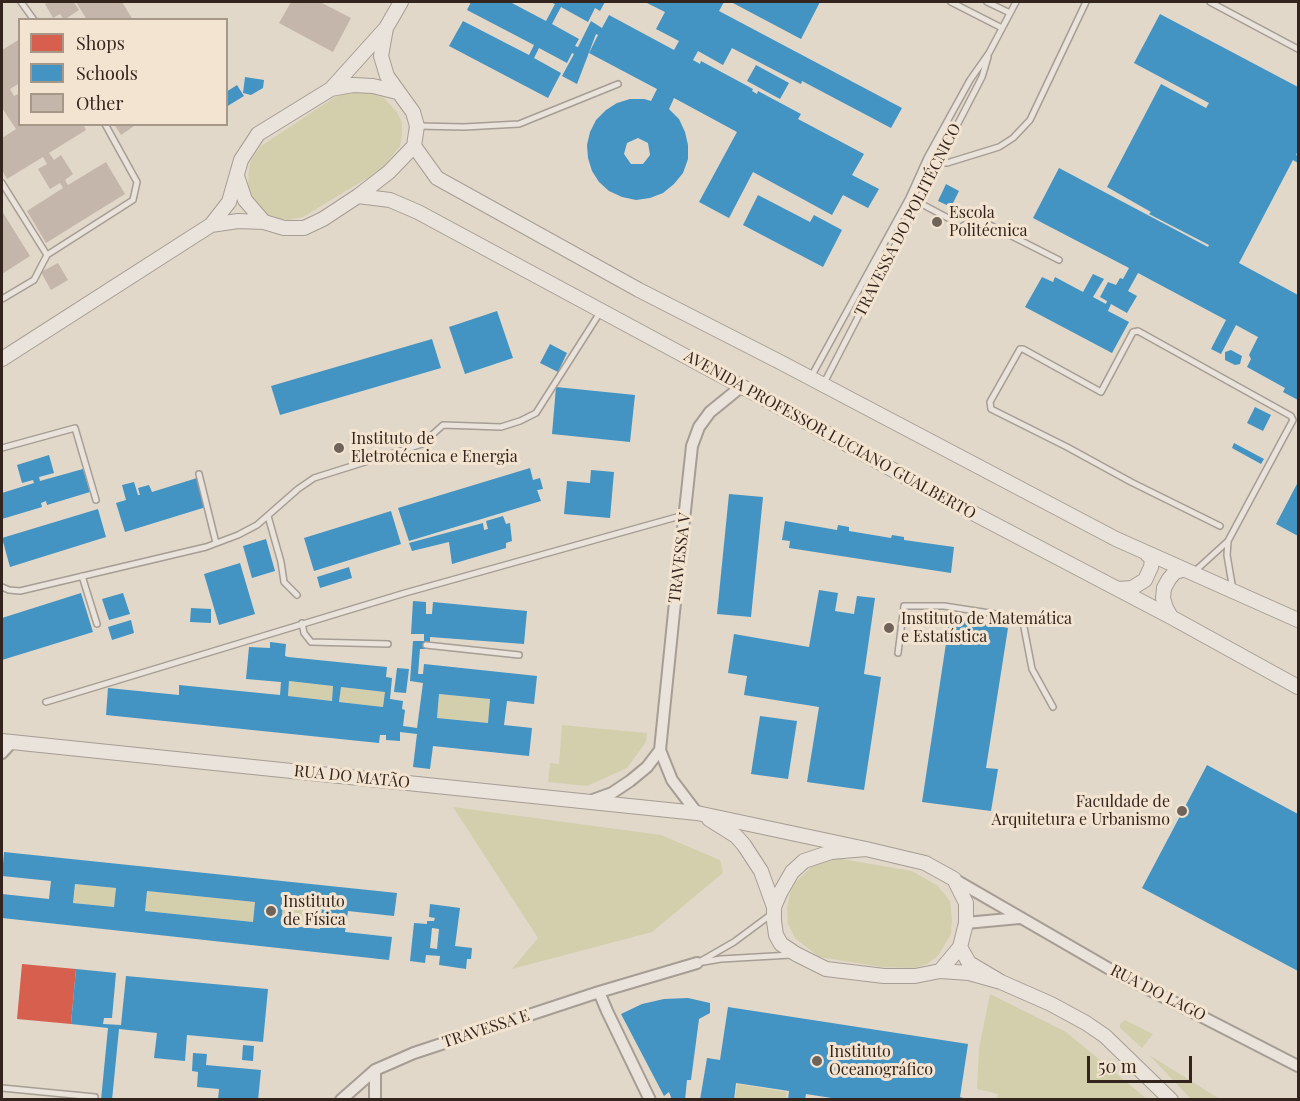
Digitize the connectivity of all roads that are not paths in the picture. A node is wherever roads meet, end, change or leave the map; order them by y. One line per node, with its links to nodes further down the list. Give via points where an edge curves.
1 (21, 2): 9 (lane)
2 (400, 2): 10 (street)
3 (951, 2): 11 (lane)
4 (987, 2): 8 (lane)
5 (1016, 2): 8 (lane, TRAVESSA DO POLITÉCNICO)
6 (1086, 2): 21 (lane, via 1030,120 999,147)
7 (1210, 2): 12 (lane)
8 (1010, 13): 11 (lane, TRAVESSA DO POLITÉCNICO)
9 (33, 18)
10 (386, 28): 15 (street); 16 (street, via 381,56)
11 (1002, 28): 13 (lane, TRAVESSA DO POLITÉCNICO)
12 (1299, 49)
13 (989, 52): 20 (lane, TRAVESSA DO POLITÉCNICO); 21 (lane, TRAVESSA DO POLITÉCNICO, via 982,77)
14 (618, 84): 18 (lane, via 519,124)
15 (331, 89): 16 (street, via 353,85); 22 (street, via 258,134 241,160)
16 (397, 92): 18 (street, via 413,112)
17 (106, 126): 31 (lane, via 137,182 133,200)
18 (417, 126): 19 (street)
19 (414, 146): 24 (street); 36 (street, via 437,178)
20 (927, 158): 21 (lane); 25 (lane, TRAVESSA DO POLITÉCNICO)
21 (936, 163): 26 (lane, TRAVESSA DO POLITÉCNICO)
22 (237, 176): 28 (street, via 245,200); 29 (street, via 229,202)
23 (2, 183): 31 (lane)
24 (358, 196): 28 (street, via 304,228); 34 (street, AVENIDA PROFESSOR LUCIANO GUALBERTO, via 390,200 418,212)
25 (909, 198): 26 (lane); 36 (lane, TRAVESSA DO POLITÉCNICO)
26 (917, 202): 27 (lane); 36 (lane, TRAVESSA DO POLITÉCNICO)
27 (948, 218)
28 (264, 222): 29 (street)
29 (211, 225): 35 (street)
30 (963, 226): 32 (lane, via 976,218)
31 (47, 255): 33 (lane, via 34,280)
32 (1059, 260)
33 (2, 298)
34 (601, 310): 37 (street, AVENIDA PROFESSOR LUCIANO GUALBERTO); 42 (lane, via 536,413 501,427 443,425 422,444 314,478)
35 (2, 358)
36 (816, 382): 46 (street)
37 (742, 386): 41 (street, TRAVESSA V, via 710,412 699,427 692,446); 50 (street, AVENIDA PROFESSOR LUCIANO GUALBERTO)
38 (2, 448): 40 (lane, via 75,428)
39 (199, 474): 45 (lane)
40 (96, 500)
41 (686, 515): 55 (lane); 65 (street, TRAVESSA V)
42 (267, 516): 45 (lane, via 238,536); 52 (lane, via 282,562 284,582)
43 (1220, 526): 44 (lane, via 991,409 990,402 1020,349 1101,392 1137,330 1292,416)
44 (1228, 541): 47 (lane); 51 (lane)
45 (216, 543): 48 (lane)
46 (1148, 554): 47 (street); 50 (street, via 1152,559 1145,580 1132,588)
47 (1188, 571): 51 (street); 53 (street, via 1175,572 1164,588 1163,598)
48 (82, 576): 49 (lane, via 20,591); 56 (lane)
49 (2, 587)
50 (1116, 588): 53 (street, AVENIDA PROFESSOR LUCIANO GUALBERTO)
51 (1233, 591): 54 (street)
52 (297, 595)
53 (1171, 617): 61 (street, AVENIDA PROFESSOR LUCIANO GUALBERTO)
54 (1299, 620)
55 (302, 623): 57 (lane, via 311,642); 62 (lane)
56 (97, 624)
57 (388, 644)
58 (426, 645): 60 (lane)
59 (898, 652): 63 (lane, via 904,606 944,606 1023,622 1032,669)
60 (519, 655)
61 (1299, 687)
62 (46, 702)
63 (1053, 707)
64 (7, 741): 66 (street); 67 (street, RUA DO MATÃO)
65 (660, 750): 67 (street, via 630,781); 68 (street, TRAVESSA V, via 672,780)
66 (2, 753)
67 (590, 802): 68 (street, RUA DO MATÃO)
68 (699, 814): 69 (street, RUA DO MATÃO); 71 (street, RUA DO MATÃO, via 744,844 761,871)
69 (866, 849): 70 (street, via 924,863); 71 (street, via 831,852 804,861 792,872)
70 (954, 879): 72 (street, RUA DO LAGO); 73 (street, via 966,903)
71 (774, 910): 75 (street, via 776,935 781,944); 76 (lane, TRAVESSA E, via 734,942)
72 (1019, 918): 73 (street); 80 (street, RUA DO LAGO)
73 (966, 923): 74 (street)
74 (960, 947): 77 (street); 78 (street, via 969,963)
75 (796, 954): 76 (lane, TRAVESSA E); 77 (street, via 826,969 884,976)
76 (698, 963): 79 (street, TRAVESSA E)
77 (940, 971): 78 (street, via 969,973)
78 (1001, 982): 87 (street, via 1051,1004 1105,1036)
79 (599, 992): 81 (street, TRAVESSA E, via 414,1053); 86 (street)
80 (1299, 1066)
81 (375, 1070): 84 (street, TRAVESSA E); 85 (street)
82 (2, 1088): 83 (lane)
83 (95, 1097)
84 (341, 1100)
85 (375, 1100)
86 (650, 1100)
87 (1171, 1100)

